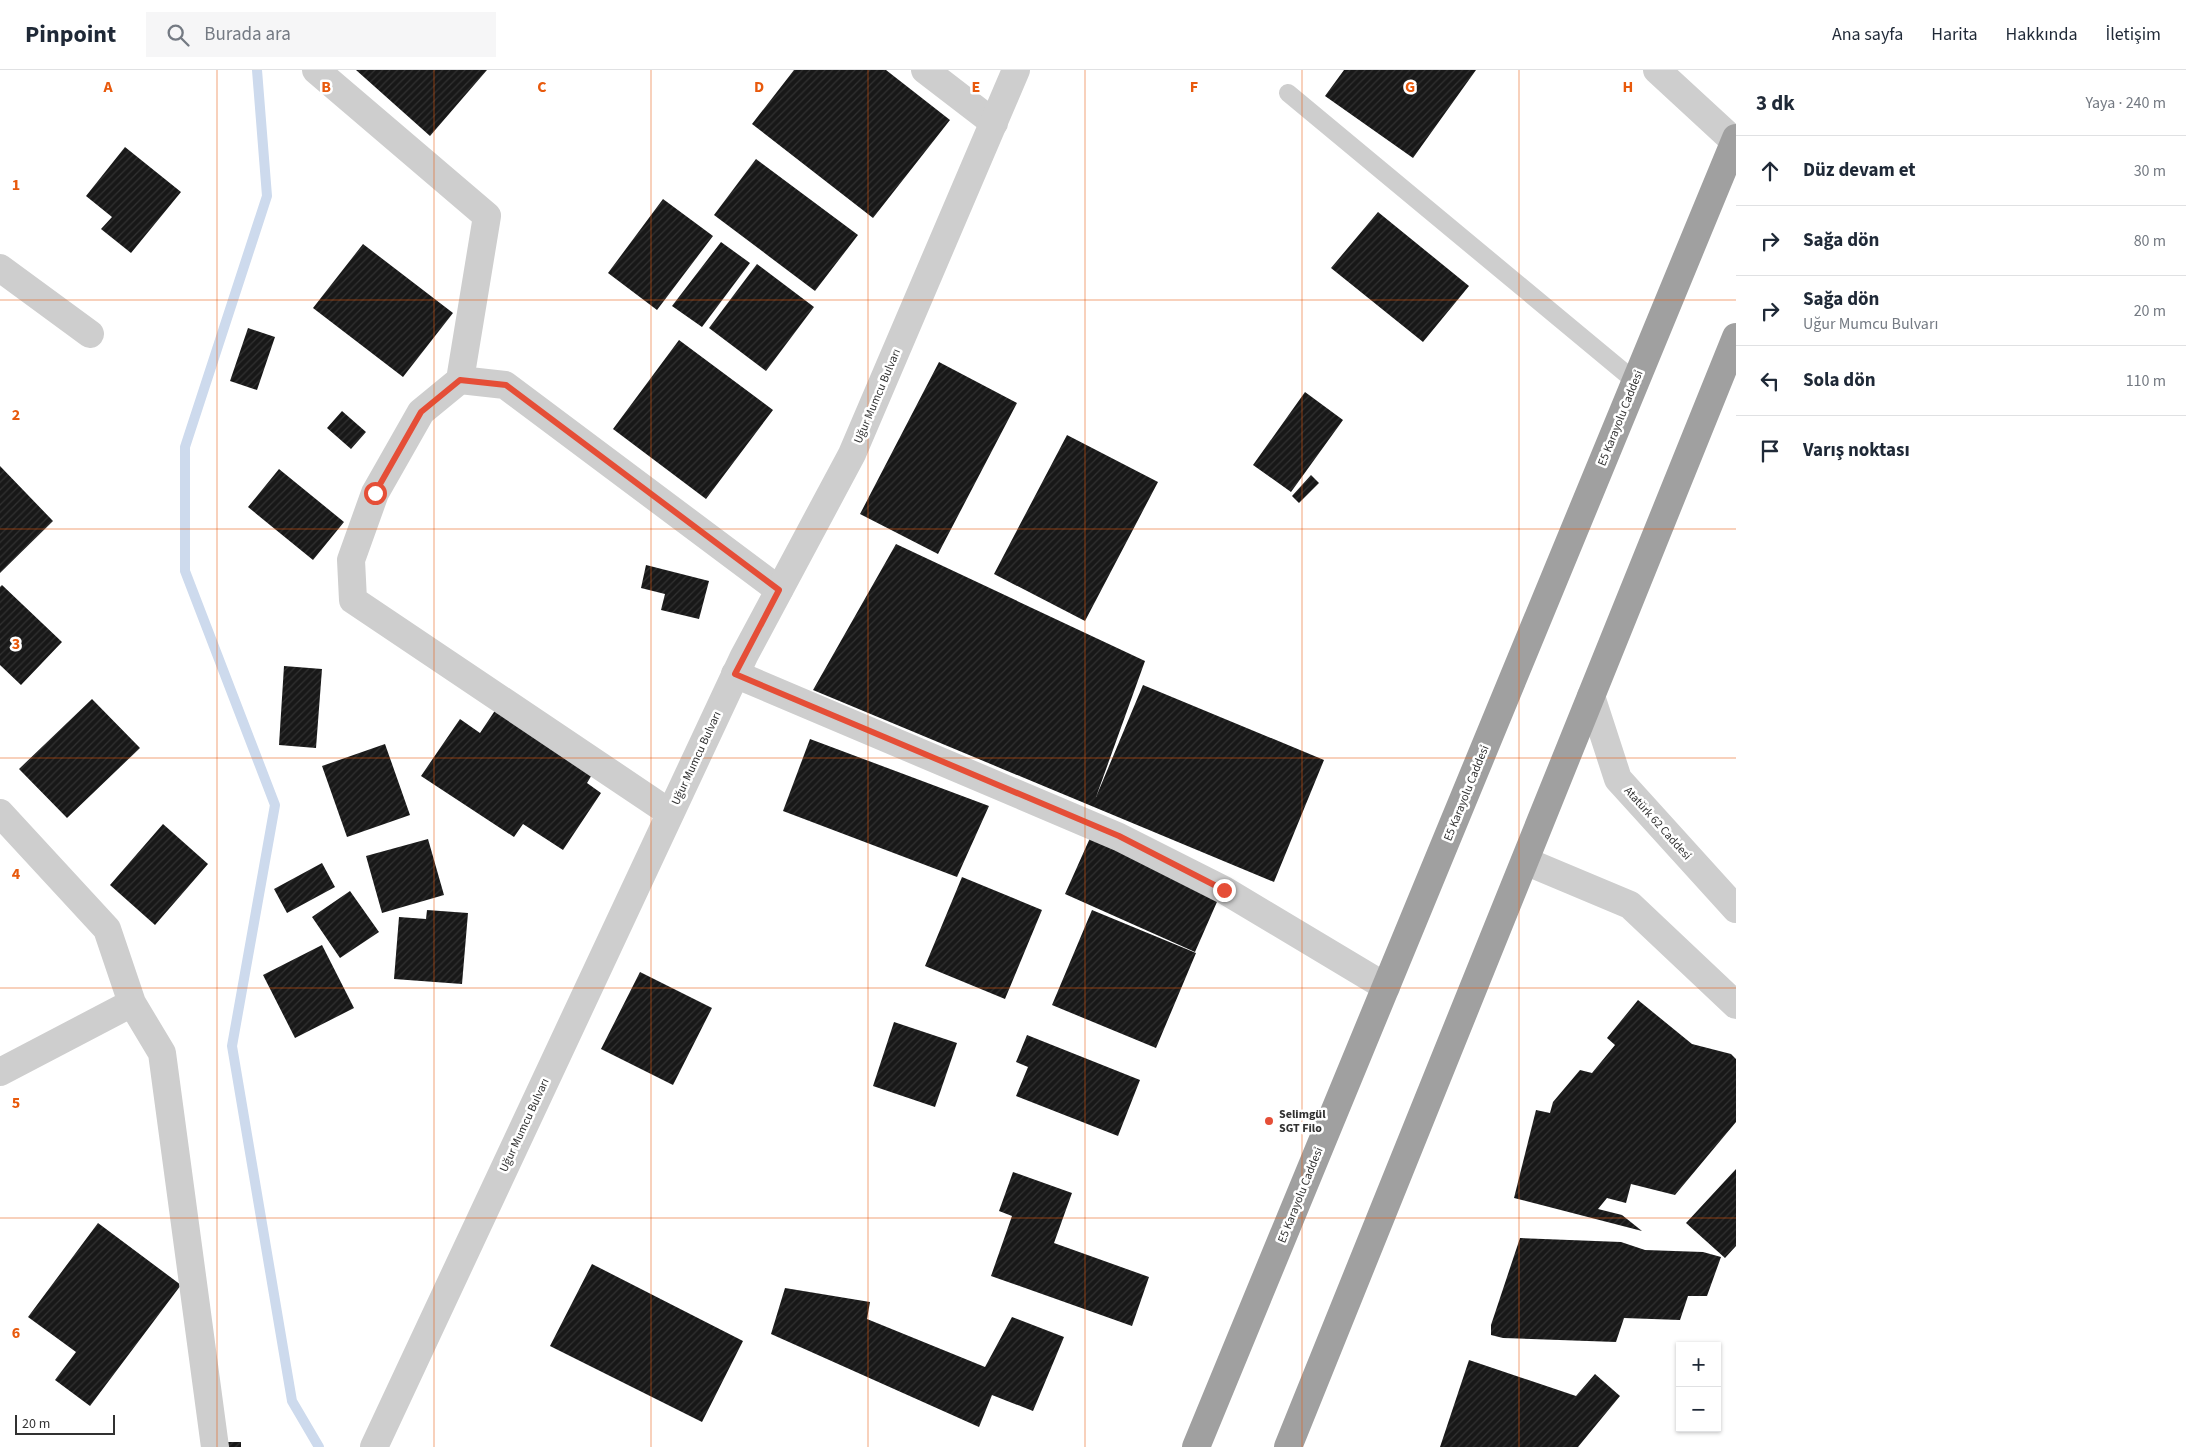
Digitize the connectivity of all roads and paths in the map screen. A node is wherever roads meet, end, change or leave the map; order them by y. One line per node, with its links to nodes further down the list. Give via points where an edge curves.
1 (316, 70): 11 (street, via 488,216)
2 (926, 70): 6 (street)
3 (1016, 70): 6 (street, Uğur Mumcu Bulvarı)
4 (1657, 70): 7 (street)
5 (1288, 93): 12 (lane)
6 (994, 123): 13 (street, Uğur Mumcu Bulvarı, via 852,454)
7 (1735, 140): 12 (highway, E5 Karayolu Caddesi)
8 (0, 268): 9 (street)
9 (90, 334)
10 (1736, 337): 15 (highway)
11 (460, 380): 13 (street, via 506,385); 17 (street, via 421,412 375,493 352,560 353,600)
12 (1636, 382): 20 (highway, E5 Karayolu Caddesi)
13 (779, 590): 14 (street, Uğur Mumcu Bulvarı)
14 (735, 674): 17 (street, Uğur Mumcu Bulvarı); 20 (street, via 1119,836 1224,890)
15 (1591, 696): 18 (highway); 19 (street, Atatürk 62 Caddesi, via 1618,779)
16 (0, 813): 21 (street, via 108,929)
17 (670, 813): 25 (street, Uğur Mumcu Bulvarı)
18 (1525, 861): 22 (street, via 1630,905); 27 (highway)
19 (1736, 909)
20 (1386, 987): 26 (highway, E5 Karayolu Caddesi)
21 (132, 1003): 23 (street); 24 (street, via 162,1053)
22 (1736, 1005)
23 (0, 1072)
24 (215, 1447)
25 (374, 1447)
26 (1196, 1447)
27 (1288, 1447)

